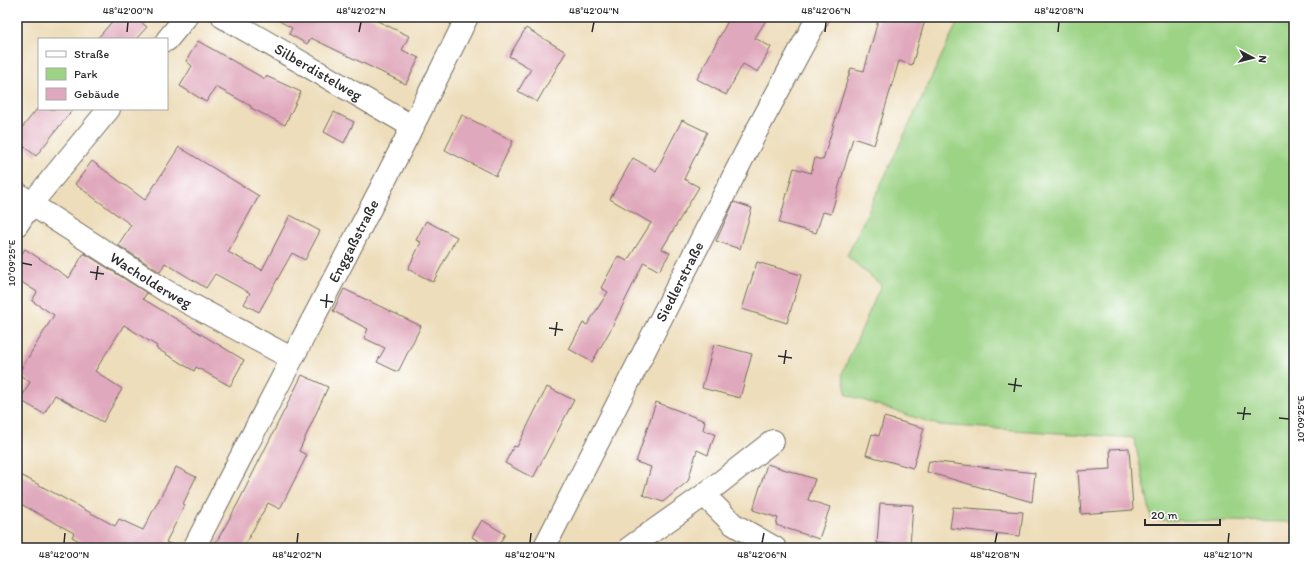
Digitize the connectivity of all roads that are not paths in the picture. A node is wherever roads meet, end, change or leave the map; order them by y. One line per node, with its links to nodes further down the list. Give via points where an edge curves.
1 (186, 17): 5 (street)
2 (223, 17): 7 (street, Silberdistelweg)
3 (467, 17): 7 (street, Enggaßstraße)
4 (818, 17): 14 (street, Siedlerstraße, via 756,132)
5 (168, 39)
6 (108, 110): 8 (street)
7 (413, 127): 10 (street, Enggaßstraße)
8 (24, 198): 9 (street); 10 (street, Wacholderweg, via 166,291)
9 (17, 225)
10 (291, 358): 13 (street, Enggaßstraße)
11 (773, 441): 12 (street)
12 (704, 495): 15 (street); 16 (street, via 733,524)
13 (194, 548)
14 (544, 548)
15 (629, 548)
16 (775, 548)

